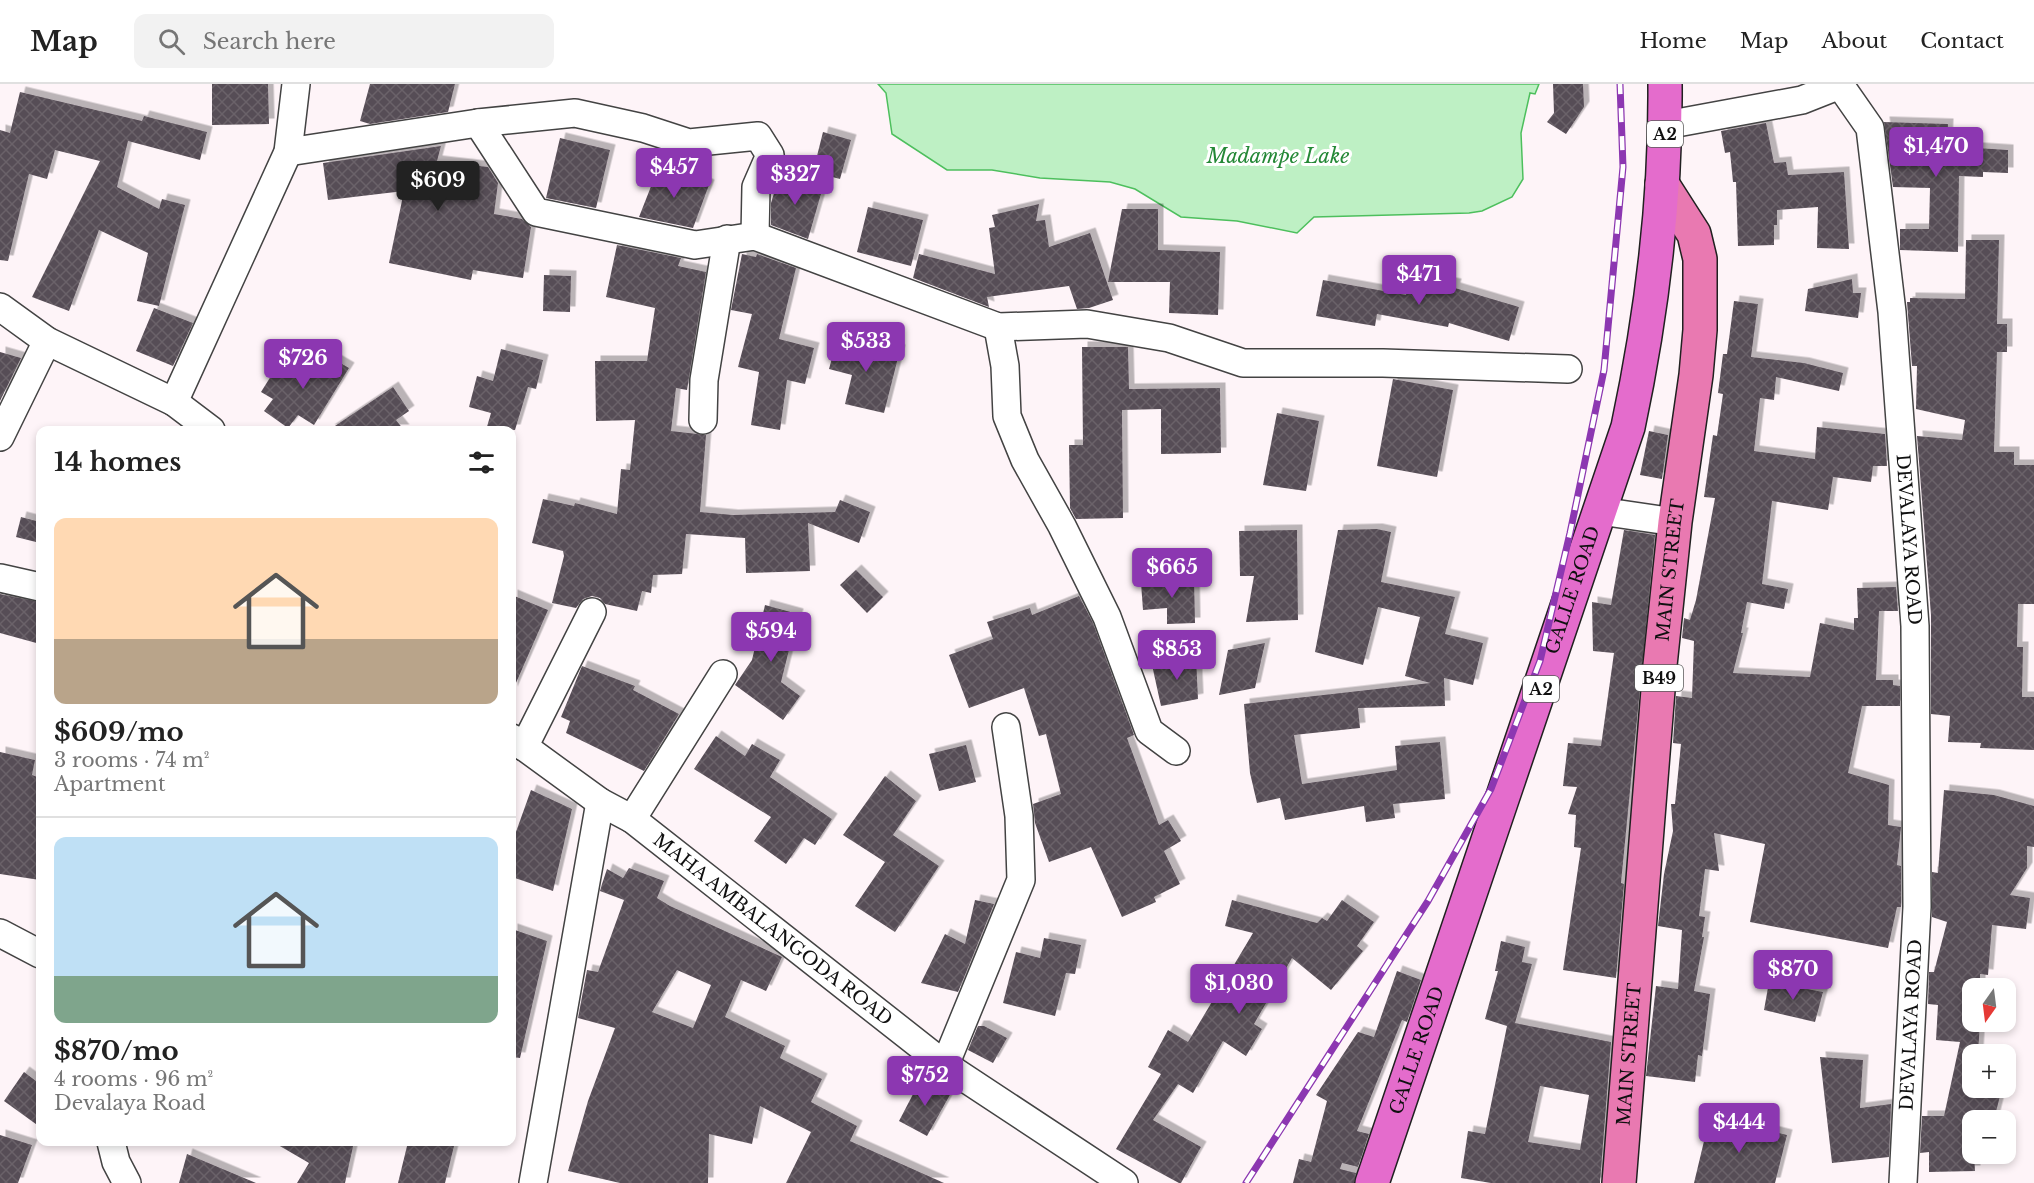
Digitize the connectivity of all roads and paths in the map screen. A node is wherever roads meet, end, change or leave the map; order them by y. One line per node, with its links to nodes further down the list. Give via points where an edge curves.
1 (296, 84): 6 (street)
2 (1665, 84): 5 (highway, GALLE ROAD / A2)
3 (1840, 85): 5 (street, DEVALAYA ROAD, via 1802,100); 38 (street, DEVALAYA ROAD, via 1870,128 1892,312 1915,626 1917,907)
4 (478, 123): 6 (street); 8 (street, via 575,113 689,143 758,136 770,155 756,187); 9 (street, via 536,212 695,245)
5 (1666, 125): 7 (highway, GALLE ROAD / A2)
6 (288, 152): 14 (street)
7 (1662, 184): 18 (highway, GALLE ROAD / A2, via 1656,261 1636,388 1628,427); 19 (main road, MAIN STREET / B49, via 1694,234 1700,259 1696,375)
8 (755, 236): 9 (street); 11 (street)
9 (727, 239): 15 (street, via 704,380)
10 (0, 307): 12 (street)
11 (998, 327): 13 (street, via 1087,324 1169,338 1243,363); 26 (street, via 1005,366 1007,416 1025,460 1107,618 1138,709 1149,730)
12 (48, 341): 14 (street); 17 (street)
13 (1568, 369)
14 (174, 402): 16 (street)
15 (703, 420)
16 (207, 426)
17 (0, 437)
18 (1600, 511): 19 (street); 36 (highway, GALLE ROAD / A2)
19 (1674, 522): 37 (main road, MAIN STREET / B49)
20 (0, 578): 21 (street)
21 (36, 587)
22 (592, 612): 25 (street)
23 (723, 674): 28 (street)
24 (1006, 727): 31 (street, via 1019,816 1021,880)
25 (518, 743): 27 (street, MAHA AMBALANGODA ROAD)
26 (1176, 751)
27 (600, 802): 28 (street, MAHA AMBALANGODA ROAD); 34 (street)
28 (632, 819): 31 (street, MAHA AMBALANGODA ROAD)
29 (0, 933): 30 (street)
30 (36, 952)
31 (945, 1065): 35 (street, MAHA AMBALANGODA ROAD)
32 (112, 1146): 33 (street)
33 (127, 1183)
34 (533, 1183)
35 (1124, 1183)
36 (1372, 1183)
37 (1619, 1183)
38 (1903, 1183)

